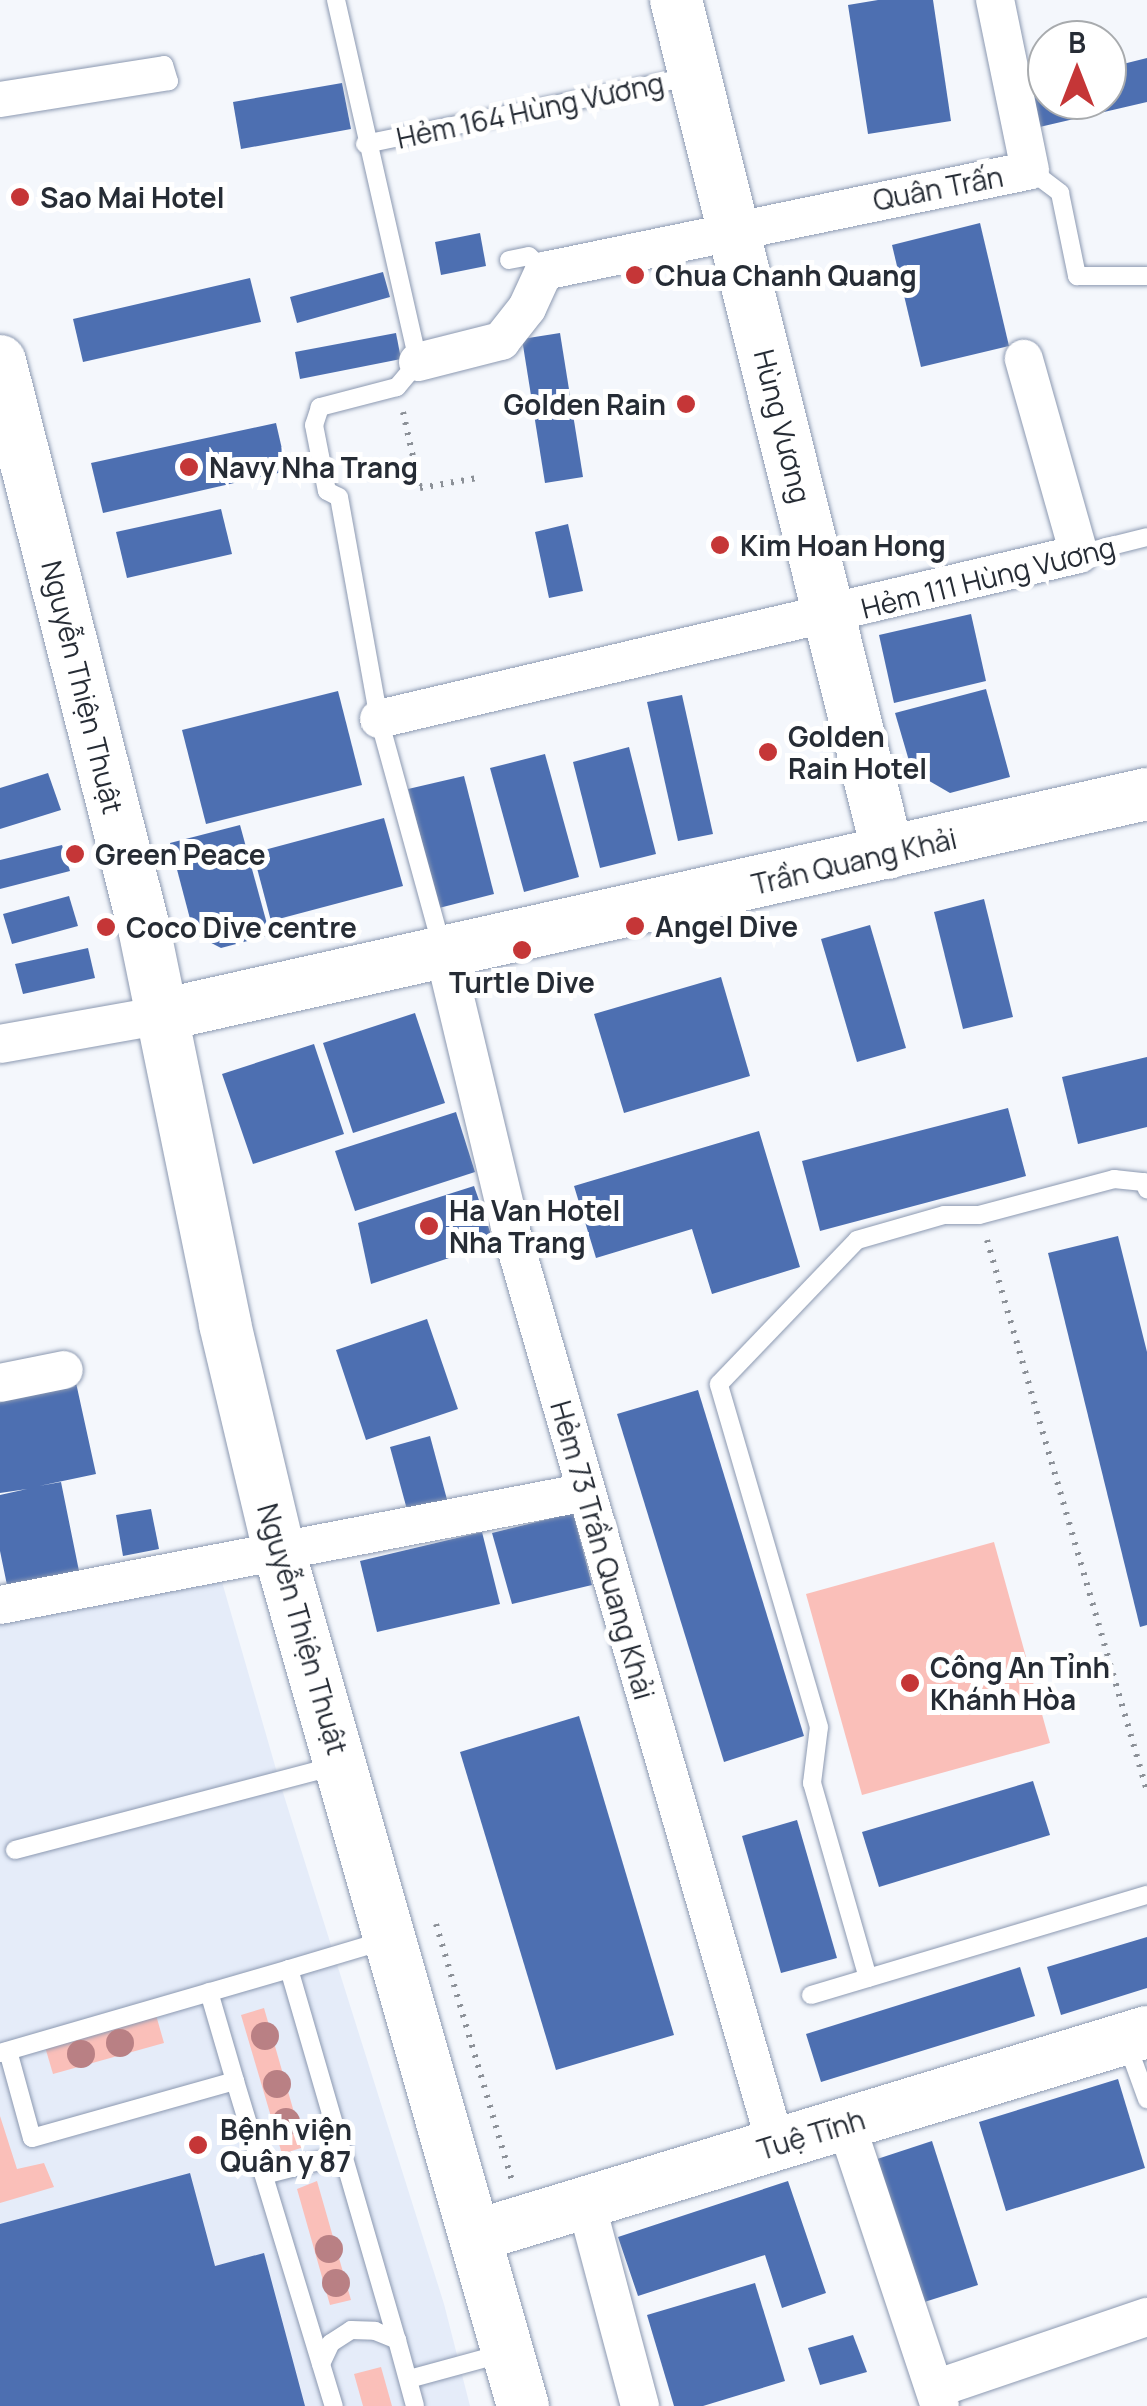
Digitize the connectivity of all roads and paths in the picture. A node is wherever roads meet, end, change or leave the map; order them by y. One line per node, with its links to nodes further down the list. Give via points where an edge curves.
1 (336, 0): 7 (lane)
2 (676, 0): 4 (street, Hùng Vương)
3 (995, 0): 8 (street, Quân Trấn)
4 (695, 76): 7 (lane, Hẻm 164 Hùng Vương); 9 (street, Hùng Vương)
5 (0, 91): 6 (lane, via 164,65 169,81)
6 (0, 108)
7 (365, 144): 13 (lane)
8 (1030, 170): 9 (street, Quân Trấn); 10 (lane, via 1060,192 1077,276)
9 (734, 229): 13 (street, Quân Trấn, via 526,266 528,308 501,341); 17 (street, Hùng Vương)
10 (1147, 276)
11 (1024, 359): 16 (street)
12 (0, 360): 22 (street, Nguyễn Thiện Thuật)
13 (408, 374): 14 (path, via 420,488); 18 (lane, via 320,408 314,425 327,491 340,497)
14 (478, 478)
15 (1147, 537): 16 (lane, Hẻm 111 Hùng Vương)
16 (1079, 554): 17 (street, Hẻm 111 Hùng Vương)
17 (829, 616): 18 (street, Hẻm 111 Hùng Vương); 20 (street, Hùng Vương)
18 (378, 719): 21 (lane)
19 (1147, 794): 20 (street, Trần Quang Khải)
20 (888, 853): 21 (street, Trần Quang Khải)
21 (444, 952): 22 (street); 28 (street, Hẻm 73 Trần Quang Khải, via 510,1227)
22 (162, 1015): 23 (street); 29 (street, Nguyễn Thiện Thuật)
23 (0, 1044)
24 (1147, 1189): 25 (lane, via 1144,1182 1114,1178)
25 (979, 1215): 32 (path); 37 (lane, via 944,1215 857,1240 719,1384 819,1727 812,1783)
26 (64, 1370): 27 (street)
27 (0, 1384)
28 (586, 1492): 29 (street); 45 (street, Hẻm 73 Trần Quang Khải)
29 (278, 1551): 30 (street); 31 (street, Nguyễn Thiện Thuật)
30 (0, 1605)
31 (341, 1764): 33 (lane); 35 (street, Nguyễn Thiện Thuật)
32 (1147, 1791)
33 (15, 1850)
34 (1147, 1895): 37 (lane)
35 (412, 1927): 36 (lane); 49 (street, Nguyễn Thiện Thuật); 49 (path)
36 (289, 1969): 38 (lane); 46 (lane)
37 (868, 1978): 39 (lane)
38 (209, 1992): 41 (lane); 42 (lane)
39 (811, 1995)
40 (1136, 2035): 43 (lane); 44 (street, Tuệ Tĩnh)
41 (4, 2052): 42 (lane, via 32,2138)
42 (235, 2081): 47 (lane)
43 (1147, 2099)
44 (846, 2124): 45 (street, Tuệ Tĩnh); 55 (street)
45 (776, 2145): 48 (street, Tuệ Tĩnh)
46 (343, 2155): 47 (lane); 51 (lane)
47 (264, 2175): 53 (lane)
48 (586, 2202): 49 (street, Tuệ Tĩnh); 59 (street)
49 (499, 2229): 52 (street, Nguyễn Thiện Thuật)
50 (1147, 2317): 55 (street)
51 (397, 2340): 53 (lane, via 351,2330 331,2343); 54 (lane)
52 (508, 2352): 54 (lane); 58 (street, Nguyễn Thiện Thuật)
53 (321, 2364): 56 (lane)
54 (409, 2379): 57 (lane)
55 (938, 2397)
56 (334, 2406)
57 (415, 2406)
58 (523, 2406)
59 (640, 2406)

